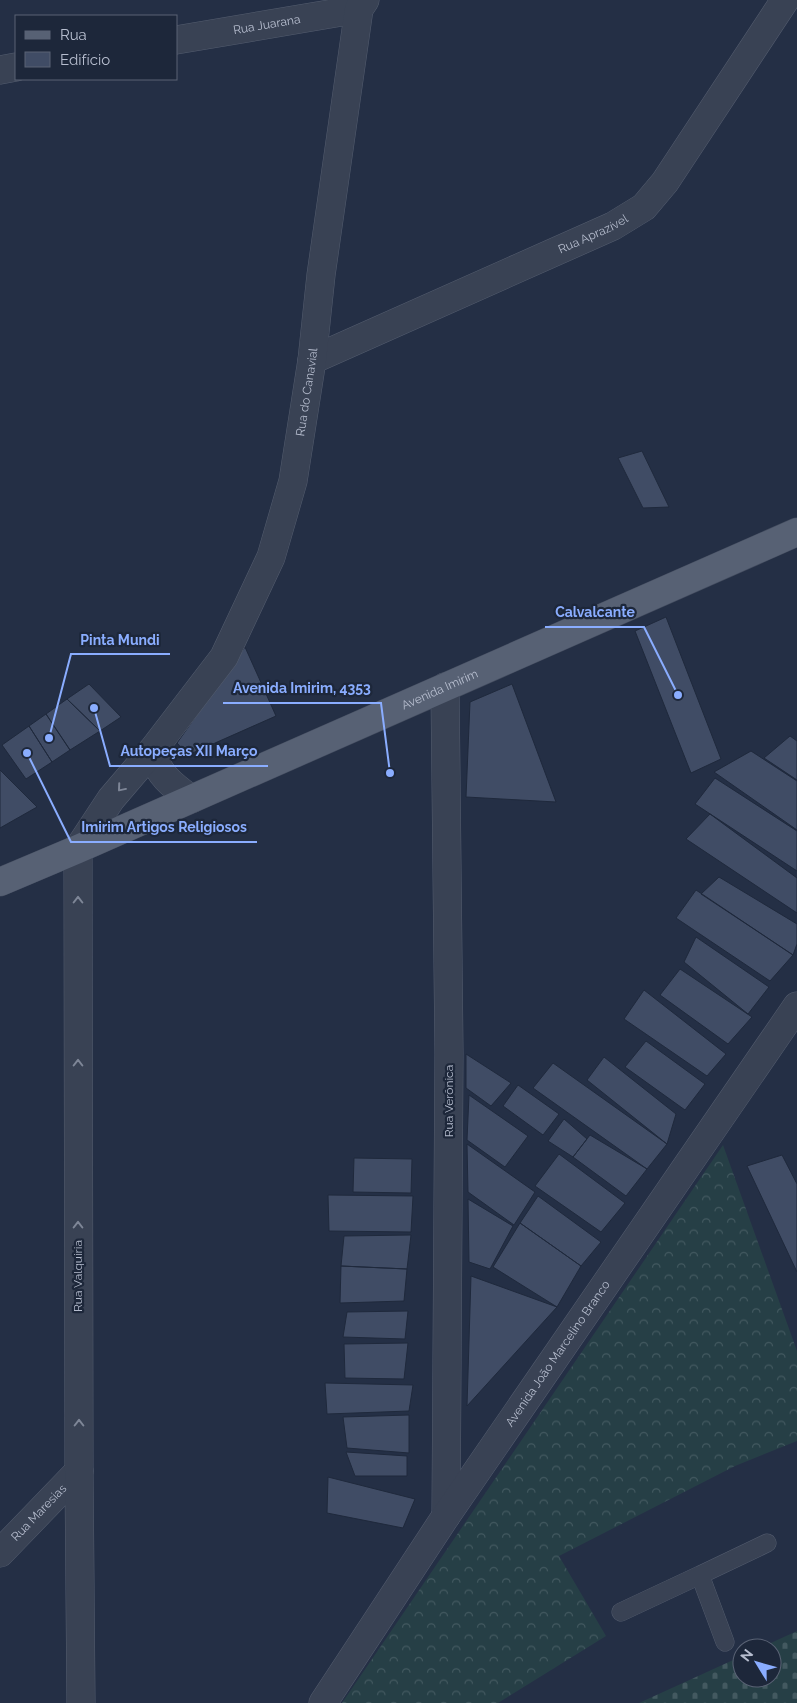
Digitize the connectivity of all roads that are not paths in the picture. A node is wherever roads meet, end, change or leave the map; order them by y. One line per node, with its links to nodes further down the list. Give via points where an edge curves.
1 (785, 0): 6 (street, Rua Aprazível, via 665,182 644,206 613,226)
2 (362, 4): 3 (street, Rua Juarana); 6 (street, Rua do Canavial, via 321,276)
3 (178, 40)
4 (15, 67): 5 (street)
5 (0, 70)
6 (312, 360): 9 (street, Rua do Canavial, via 292,481 271,557 224,657)
7 (797, 532): 8 (main road, Avenida Imirim)
8 (445, 687): 10 (main road, Avenida Imirim); 15 (street, Rua Verônica, via 449,1053)
9 (152, 751): 10 (street, via 160,773); 11 (street, Rua do Canavial, one-way to 11, via 111,799)
10 (191, 799): 11 (main road, Avenida Imirim)
11 (78, 849): 12 (main road, Avenida Imirim); 14 (street, Rua Valquiria, one-way to 11)
12 (0, 882)
13 (797, 1006): 15 (street, Avenida João Marcelino Branco)
14 (79, 1471): 17 (street, Rua Maresias); 21 (street, Rua Valquiria)
15 (446, 1516): 22 (street, Avenida João Marcelino Branco)
16 (767, 1543): 18 (lane)
17 (0, 1553)
18 (700, 1575): 19 (lane); 20 (lane)
19 (621, 1612)
20 (725, 1642)
21 (81, 1703)
22 (324, 1703)

